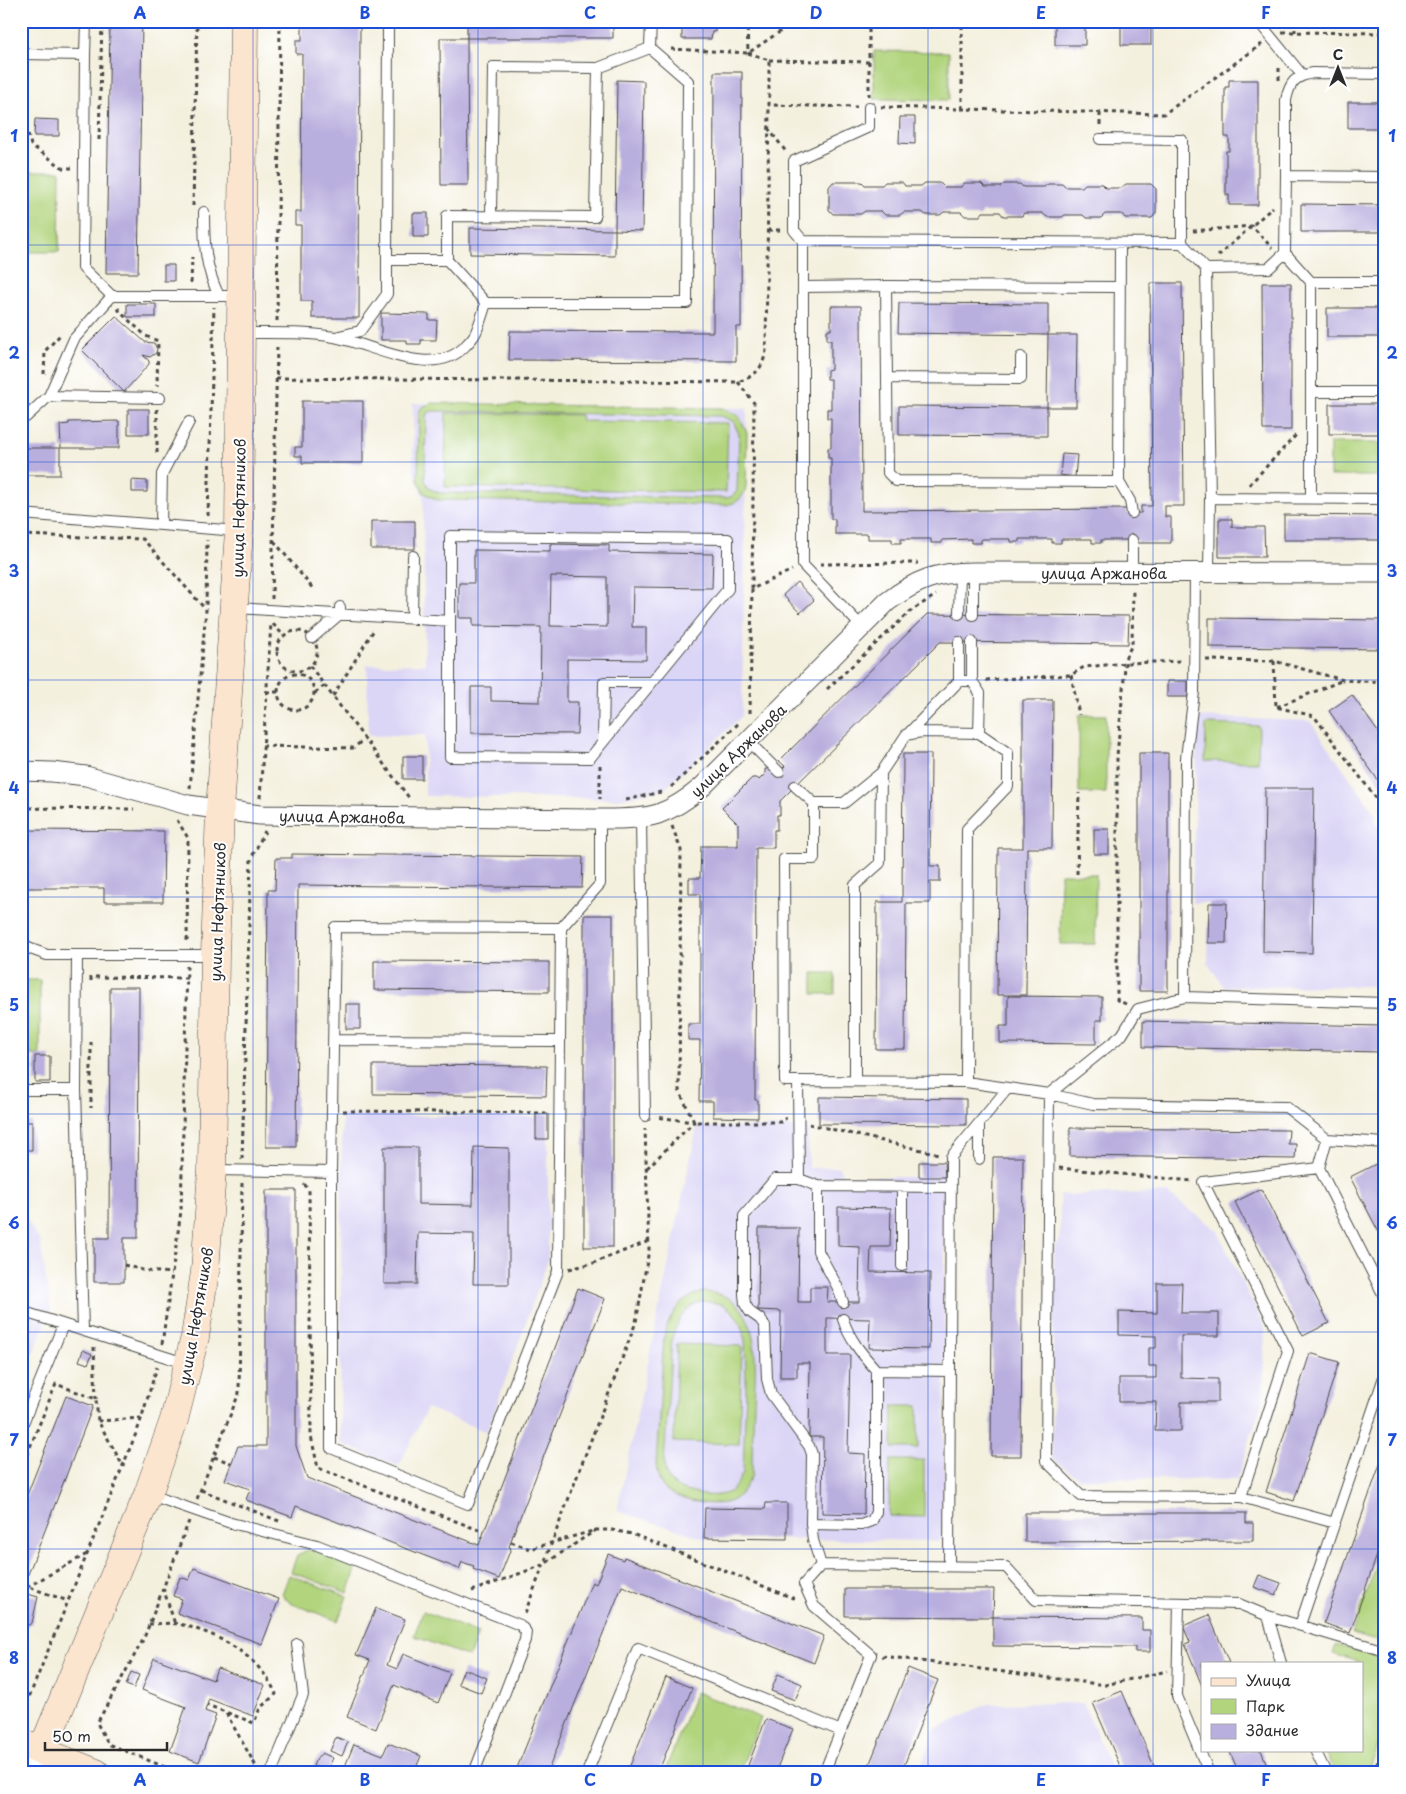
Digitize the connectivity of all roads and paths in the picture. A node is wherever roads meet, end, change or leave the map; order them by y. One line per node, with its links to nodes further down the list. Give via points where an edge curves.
1 (86, 21): 23 (lane)
2 (102, 21): 37 (path)
3 (197, 21): 43 (path)
4 (244, 21): 62 (main road, улица Нефтяников)
5 (280, 21): 65 (path)
6 (388, 21): 52 (lane)
7 (651, 21): 20 (lane)
8 (748, 21): 21 (path)
9 (796, 21): 21 (path)
10 (869, 21): 25 (path)
11 (951, 21): 12 (path)
12 (962, 21): 32 (path)
13 (1258, 21): 18 (lane)
14 (1295, 21): 16 (path)
15 (1278, 27): 18 (path)
16 (1296, 32): 17 (path); 18 (path)
17 (1385, 33)
18 (1276, 35): 19 (lane); 19 (path); 34 (path, via 1164,114)
19 (1279, 47): 28 (lane); 29 (path)
20 (650, 48): 21 (path); 26 (lane); 63 (lane, via 688,81 687,303)
21 (748, 53): 24 (path)
22 (21, 54): 23 (lane)
23 (85, 55): 39 (lane)
24 (768, 60): 25 (path); 30 (path)
25 (869, 62): 31 (path)
26 (598, 68): 45 (lane, via 595,217); 45 (lane, via 493,67)
27 (1385, 74): 28 (lane)
28 (1302, 75): 40 (lane, via 1288,90 1286,100)
29 (1279, 86)
30 (768, 105): 31 (path); 35 (path)
31 (869, 107): 32 (path); 38 (lane, via 869,127)
32 (962, 109): 34 (path)
33 (21, 110): 39 (path, via 31,145 63,168)
34 (1100, 112): 36 (path)
35 (768, 128): 38 (path); 70 (path, via 766,351 763,366 752,377)
36 (1100, 139): 49 (lane, via 1182,140)
37 (99, 149)
38 (794, 161): 47 (lane, via 794,230)
39 (84, 168): 61 (lane, via 83,268)
40 (1286, 176): 41 (lane); 50 (lane)
41 (1385, 178)
42 (1277, 203): 46 (path)
43 (193, 207)
44 (204, 212): 62 (lane, via 210,278)
45 (492, 216): 53 (lane, via 447,216)
46 (1252, 226): 50 (path); 54 (path)
47 (804, 241): 48 (lane); 59 (lane)
48 (1120, 243): 49 (lane); 60 (lane)
49 (1182, 243): 54 (lane)
50 (1283, 255): 54 (lane, via 1269,268); 55 (lane)
51 (192, 256): 57 (path, via 191,285)
52 (387, 260): 53 (lane); 66 (lane, via 387,294 360,331)
53 (447, 260): 63 (lane)
54 (1205, 268): 80 (lane)
55 (1311, 282): 56 (lane); 71 (lane)
56 (1385, 282)
57 (182, 285)
58 (886, 286): 59 (lane); 60 (lane); 69 (lane)
59 (803, 287): 93 (lane)
60 (1118, 287): 79 (lane)
61 (112, 296): 62 (lane, via 191,300); 73 (lane, via 74,339); 74 (path, via 120,312 146,336 158,341)
62 (230, 296): 64 (main road, улица Нефтяников)
63 (486, 303): 66 (lane, via 476,334 460,352 435,362 414,360)
64 (241, 333): 65 (lane); 87 (main road, улица Нефтяников)
65 (277, 333): 66 (lane); 68 (path)
66 (334, 337)
67 (1021, 357): 69 (lane, via 1021,379)
68 (276, 378): 70 (path); 89 (path)
69 (887, 378): 79 (lane, via 888,473 896,481)
70 (738, 382): 98 (path, via 754,403)
71 (1311, 392): 72 (lane); 82 (lane)
72 (1385, 392)
73 (50, 396): 74 (lane); 75 (lane, via 26,417)
74 (159, 398): 78 (path)
75 (21, 417)
76 (189, 422): 86 (lane, via 162,474)
77 (1300, 431): 81 (path)
78 (157, 463)
79 (1119, 482): 84 (lane, via 1130,501)
80 (1210, 498): 81 (lane); 94 (lane)
81 (1237, 498): 82 (lane)
82 (1311, 498): 83 (lane)
83 (1385, 499)
84 (1132, 513)
85 (21, 514): 86 (lane)
86 (161, 525): 87 (lane)
87 (239, 531): 100 (main road, улица Нефтяников)
88 (21, 535): 101 (path, via 143,539)
89 (274, 540): 99 (path); 102 (path)
90 (1132, 540): 97 (lane)
91 (413, 556): 107 (lane)
92 (925, 563): 93 (path)
93 (803, 565): 98 (path); 110 (lane)
94 (1202, 572): 95 (street, улица Аржанова); 97 (street, улица Аржанова); 117 (lane)
95 (1385, 573)
96 (964, 577): 97 (street, улица Аржанова); 104 (lane); 105 (lane); 110 (street, улица Аржанова, via 932,576 915,582 887,602); 129 (path, via 912,610)
97 (1135, 582)
98 (752, 589): 132 (path)
99 (314, 590)
100 (235, 608): 102 (lane); 150 (main road, улица Нефтяников)
101 (206, 610)
102 (271, 610): 103 (lane); 108 (path)
103 (340, 611): 106 (lane); 112 (lane)
104 (960, 614)
105 (973, 615)
106 (383, 617): 107 (lane); 126 (path, via 334,696)
107 (412, 619): 109 (lane)
108 (271, 621): 111 (path); 115 (path)
109 (450, 621): 124 (lane, via 450,536 728,539 728,589); 138 (lane, via 450,757 590,758)
110 (862, 627): 137 (street, улица Аржанова)
111 (284, 636): 112 (path, via 297,631); 116 (path)
112 (312, 638): 119 (path, via 317,654)
113 (959, 642): 121 (lane)
114 (972, 642): 123 (lane)
115 (269, 650): 116 (path); 127 (path)
116 (278, 651): 119 (path, via 280,661 290,670 304,670)
117 (1194, 660): 118 (path); 120 (path, via 1084,667); 163 (lane, via 1194,692 1186,758)
118 (1274, 661): 122 (path); 131 (path)
119 (310, 666): 126 (path)
120 (1072, 675): 123 (path); 133 (path)
121 (959, 680): 123 (lane); 135 (lane)
122 (1343, 680): 125 (path); 131 (path)
123 (972, 681): 134 (lane, via 980,693)
124 (652, 682): 138 (lane); 138 (lane, via 604,682)
125 (1385, 682)
126 (325, 686): 130 (path)
127 (266, 692): 128 (path); 139 (path)
128 (278, 692): 130 (path, via 281,704 298,711 308,706); 130 (path, via 278,686 286,677 298,674 309,679)
129 (824, 692)
130 (314, 693)
131 (1276, 707): 151 (path, via 1314,716)
132 (750, 713)
133 (1079, 715)
134 (979, 733): 135 (lane, via 921,732); 170 (lane, via 1008,753 1008,786 967,829)
135 (906, 735): 142 (lane)
136 (365, 740): 139 (path, via 353,748)
137 (749, 742): 141 (lane); 154 (street, улица Аржанова, via 684,801)
138 (602, 744): 146 (path)
139 (262, 746): 145 (path)
140 (21, 771): 150 (street, улица Аржанова, via 86,776 188,805)
141 (779, 772)
142 (881, 773): 147 (lane, via 844,803); 168 (lane, via 880,863 854,885)
143 (795, 786): 147 (lane)
144 (1079, 793): 155 (path)
145 (260, 798)
146 (600, 799)
147 (814, 803): 169 (lane, via 814,859 784,859 785,1081)
148 (21, 808): 149 (path)
149 (140, 809)
150 (220, 810): 153 (street, улица Аржанова, via 260,815); 159 (main road, улица Нефтяников)
151 (1385, 810)
152 (175, 816): 158 (path, via 188,838)
153 (600, 819): 154 (street, улица Аржанова); 156 (lane, via 600,884)
154 (641, 823): 179 (lane); 180 (path, via 670,821 681,850 679,1090)
155 (1076, 874)
156 (561, 928): 166 (lane, via 334,927); 167 (lane)
157 (21, 940): 160 (lane, via 28,948 47,955)
158 (187, 955): 159 (lane); 160 (lane); 161 (path)
159 (215, 955): 191 (main road, улица Нефтяников)
160 (77, 956): 173 (lane)
161 (187, 978): 162 (path, via 91,977); 202 (path, via 181,1211)
162 (91, 986)
163 (1185, 997): 164 (lane); 174 (lane, via 1138,1009 1122,1035)
164 (1385, 1003)
165 (91, 1034): 176 (path)
166 (333, 1040): 167 (lane); 177 (lane)
167 (560, 1041): 178 (lane)
168 (855, 1080): 169 (lane); 170 (lane)
169 (798, 1081): 175 (lane)
170 (966, 1082): 171 (lane)
171 (1008, 1088): 174 (lane); 183 (lane)
172 (21, 1090): 173 (lane)
173 (76, 1090): 208 (lane)
174 (1049, 1094): 184 (lane, via 1093,1104 1286,1107); 188 (lane)
175 (798, 1108): 181 (path); 182 (lane)
176 (91, 1110)
177 (332, 1111): 178 (path); 192 (lane)
178 (560, 1114): 201 (lane)
179 (645, 1116): 180 (path); 189 (path)
180 (694, 1122): 181 (path); 189 (path)
181 (781, 1122): 182 (path)
182 (798, 1122): 186 (path); 193 (lane)
183 (980, 1123): 186 (lane); 187 (lane)
184 (1327, 1139): 185 (lane); 190 (lane)
185 (1385, 1143)
186 (951, 1157): 196 (lane)
187 (979, 1159)
188 (1049, 1167): 194 (path); 225 (lane, via 1046,1461 1081,1496)
189 (646, 1168): 198 (path)
190 (1319, 1168): 194 (lane); 203 (lane)
191 (212, 1170): 192 (lane); 211 (main road, улица Нефтяников, via 212,1239)
192 (331, 1172): 201 (lane, via 331,1448 468,1504)
193 (799, 1179): 195 (lane); 228 (lane, via 775,1179 744,1216 744,1294 750,1312 765,1326 767,1379 772,1394 812,1454)
194 (1204, 1182): 225 (lane, via 1288,1351)
195 (818, 1186): 197 (lane); 204 (lane, via 818,1251)
196 (951, 1186): 197 (lane); 213 (lane)
197 (902, 1187): 200 (lane)
198 (649, 1241): 201 (path, via 594,1263); 231 (path, via 636,1322)
199 (124, 1265): 202 (path)
200 (902, 1266)
201 (558, 1271)
202 (172, 1273): 210 (path)
203 (1385, 1298)
204 (843, 1302)
205 (21, 1311): 207 (lane)
206 (843, 1319): 212 (lane, via 854,1344)
207 (63, 1325): 208 (lane); 218 (lane)
208 (83, 1330): 209 (lane)
209 (93, 1333): 210 (lane); 215 (path)
210 (160, 1356): 211 (lane); 216 (path)
211 (189, 1365): 224 (main road, улица Нефтяников)
212 (876, 1370): 213 (lane); 228 (lane, via 876,1512 872,1521 860,1525)
213 (950, 1371): 235 (lane)
214 (1385, 1374): 227 (lane)
215 (96, 1399): 217 (path); 222 (path, via 56,1384)
216 (141, 1418): 217 (path); 221 (path)
217 (98, 1421): 221 (path)
218 (21, 1428)
219 (214, 1457): 220 (path)
220 (231, 1463)
221 (123, 1466): 232 (path)
222 (21, 1469)
223 (201, 1490): 226 (path)
224 (148, 1494): 244 (lane, via 231,1523 317,1545); 260 (main road, улица Нефтяников)
225 (1241, 1497): 227 (lane)
226 (284, 1522)
227 (1335, 1523): 245 (lane)
228 (811, 1524): 234 (lane)
229 (596, 1530): 231 (path); 233 (path); 240 (path, via 632,1534)
230 (511, 1542): 231 (path, via 530,1549)
231 (552, 1543): 233 (path)
232 (87, 1554): 238 (path); 238 (path, via 25,1586)
233 (543, 1565): 237 (path); 244 (path)
234 (821, 1565): 235 (lane); 240 (lane, via 804,1584)
235 (949, 1566): 239 (lane, via 1006,1567 1036,1600)
236 (163, 1588): 243 (path)
237 (468, 1593)
238 (68, 1601): 252 (path)
239 (1179, 1603): 241 (lane, via 1239,1604); 250 (lane)
240 (814, 1606): 248 (lane)
241 (1268, 1616): 245 (lane); 249 (lane)
242 (149, 1624): 243 (path)
243 (175, 1624): 255 (path, via 233,1645 250,1658 276,1694 260,1708 254,1723)
244 (520, 1625): 266 (lane, via 526,1632 525,1640 475,1760)
245 (1300, 1625): 247 (lane)
246 (297, 1644): 265 (lane, via 302,1695)
247 (1385, 1651)
248 (871, 1655): 250 (path, via 1105,1685); 257 (lane)
249 (1281, 1662)
250 (1178, 1668): 269 (lane, via 1177,1696)
251 (21, 1693): 252 (path)
252 (30, 1695): 253 (path)
253 (21, 1699)
254 (207, 1705): 255 (path)
255 (226, 1712): 264 (path)
256 (97, 1723): 263 (path, via 108,1744)
257 (841, 1732): 267 (lane, via 638,1648); 268 (lane)
258 (1385, 1739): 261 (path)
259 (1316, 1752): 270 (lane)
260 (32, 1755): 262 (main road)
261 (1377, 1764): 271 (path); 272 (path)
262 (96, 1773)
263 (180, 1773)
264 (259, 1773)
265 (271, 1773)
266 (474, 1773)
267 (587, 1773)
268 (824, 1773)
269 (1209, 1773)
270 (1326, 1773)
271 (1374, 1773)
272 (1381, 1773)

